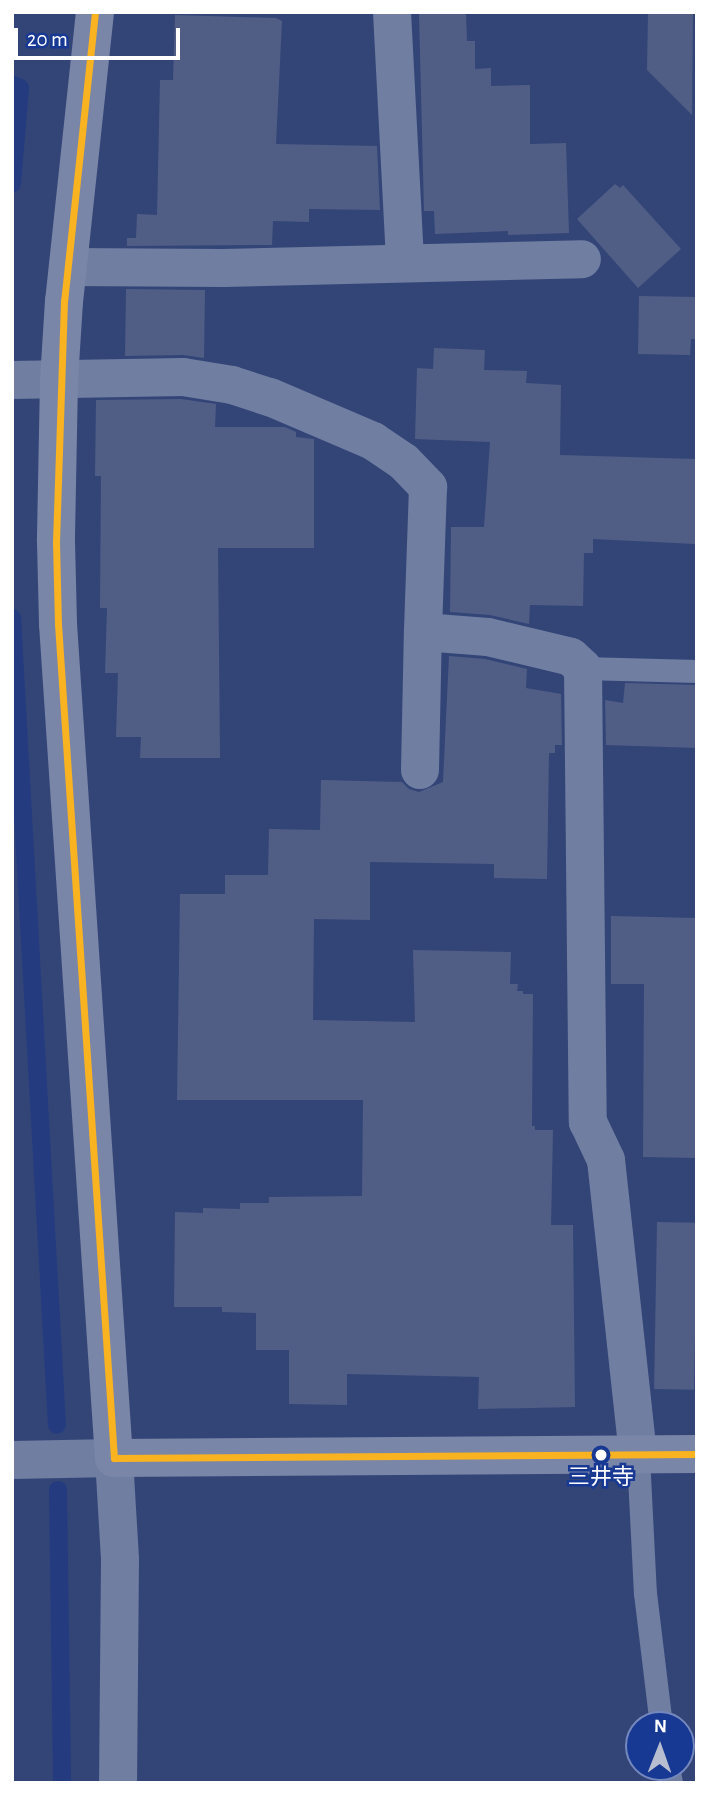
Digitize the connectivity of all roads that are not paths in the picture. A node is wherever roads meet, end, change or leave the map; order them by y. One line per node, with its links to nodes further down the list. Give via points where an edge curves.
1 (95, 12): 5 (main road)
2 (392, 12): 4 (street)
3 (582, 259): 4 (street)
4 (405, 262): 5 (street)
5 (68, 267): 6 (main road)
6 (31, 380): 7 (street, via 183,377 232,386 342,426 404,462 428,487); 13 (main road, via 56,542)
7 (423, 632): 8 (street, via 488,637 571,657); 10 (street)
8 (583, 668): 9 (lane); 12 (street, via 588,1122 606,1160)
9 (697, 671)
10 (420, 770)
11 (697, 1454): 12 (main road)
12 (638, 1456): 13 (main road); 15 (lane, via 645,1593)
13 (114, 1458): 14 (street); 16 (street, via 120,1559)
14 (12, 1460)
15 (659, 1711)
16 (118, 1783)

